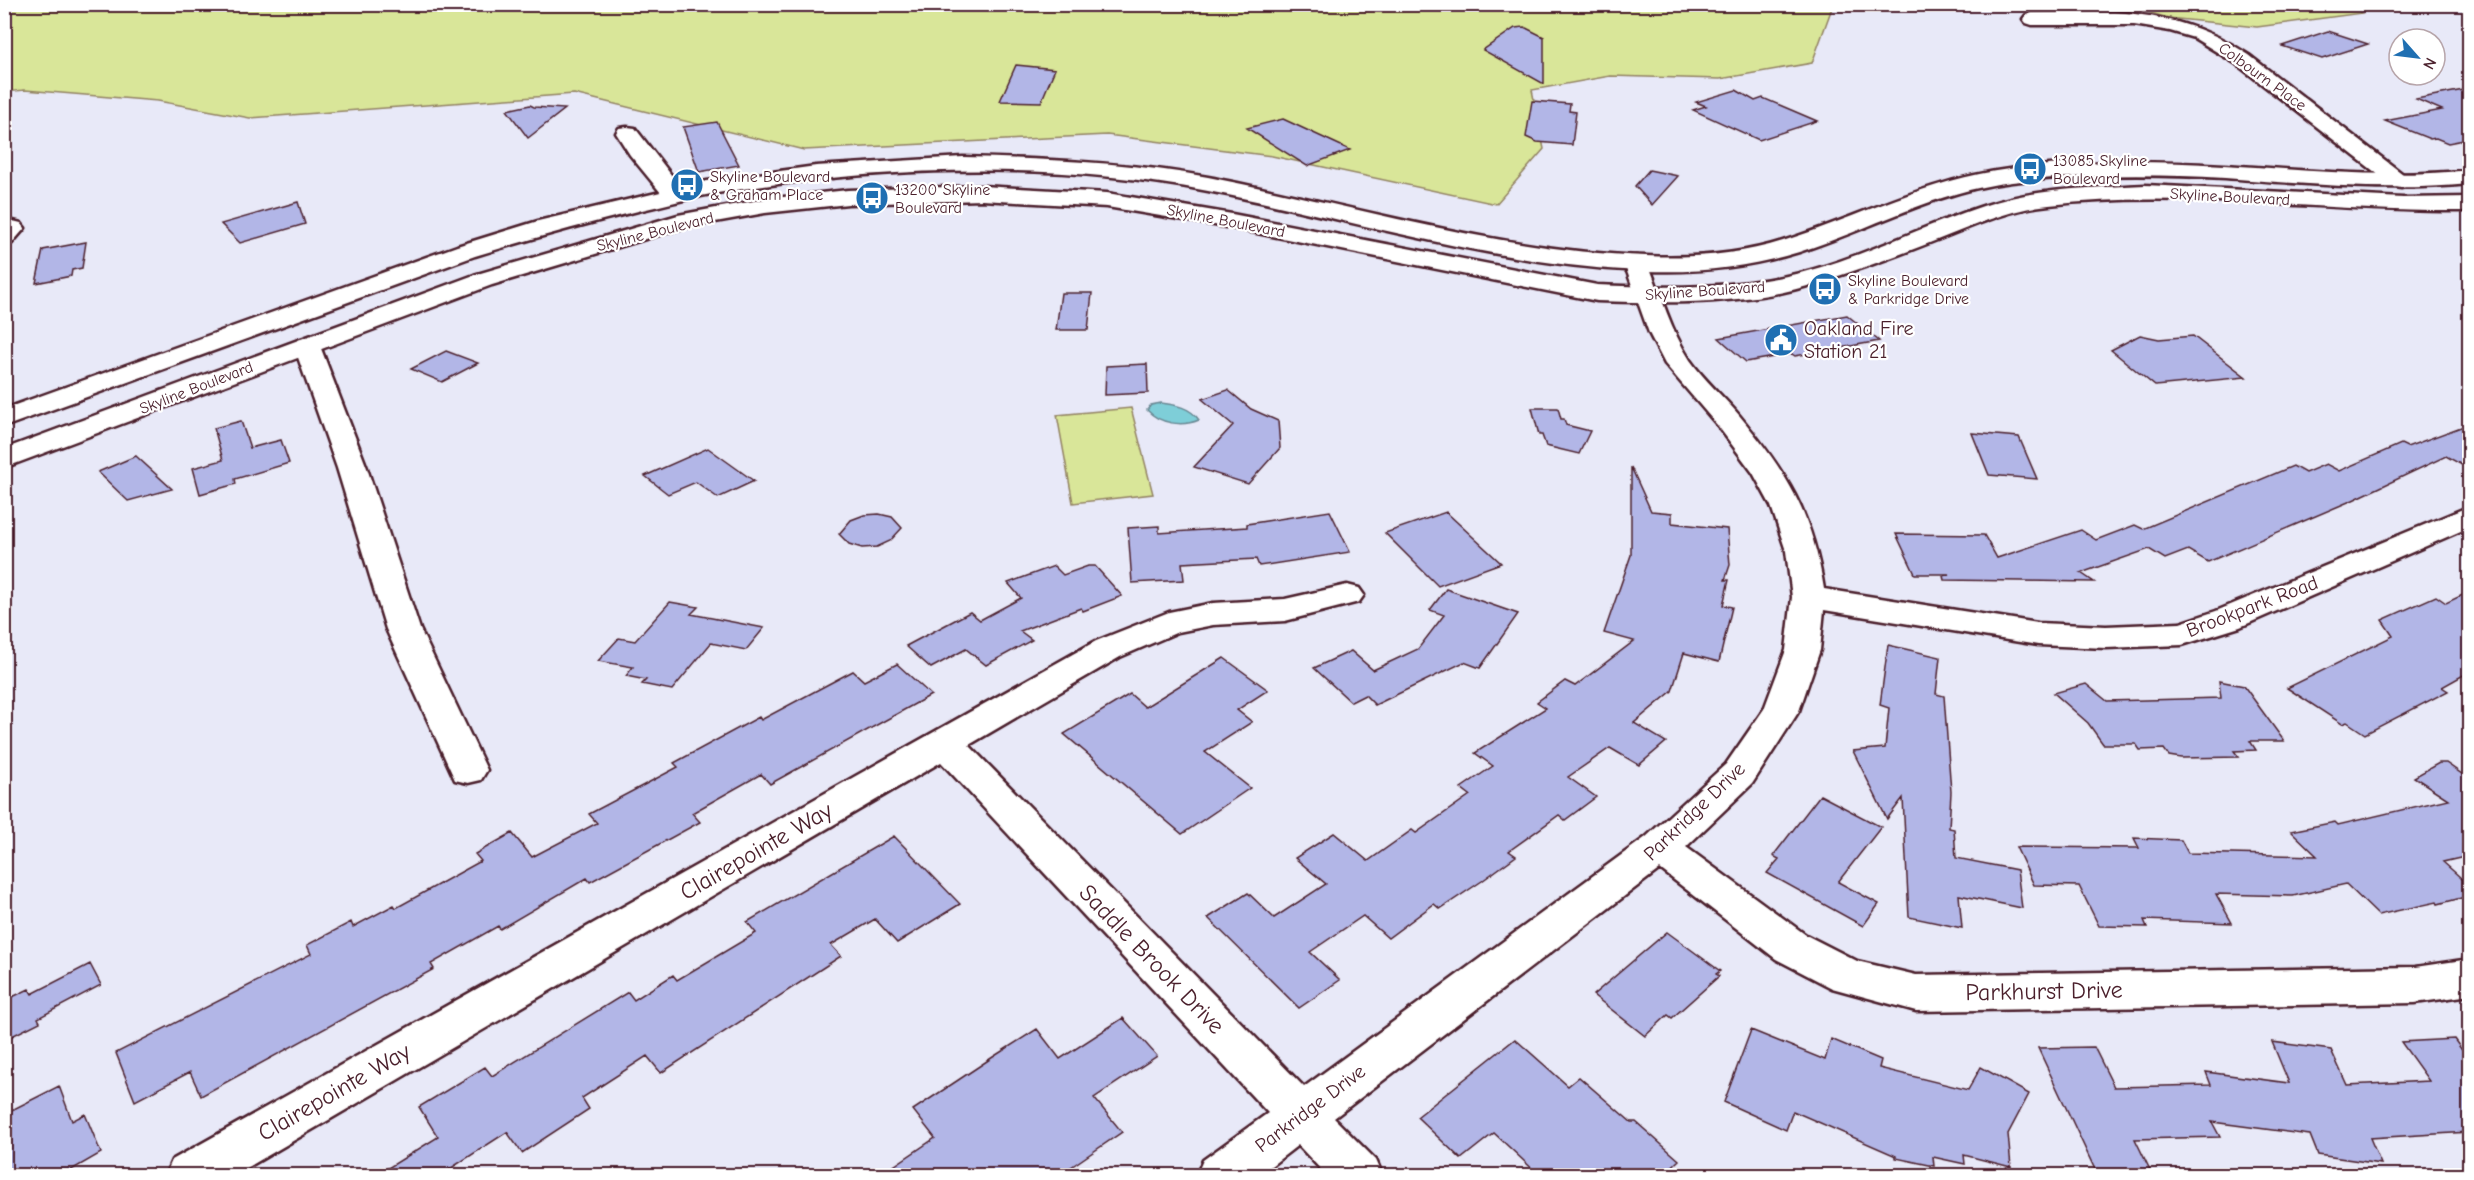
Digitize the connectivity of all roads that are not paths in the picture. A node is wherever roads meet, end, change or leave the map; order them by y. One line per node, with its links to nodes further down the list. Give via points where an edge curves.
1 (2032, 19): 4 (main road, Colbourn Place, via 2082,17 2158,23 2217,42)
2 (627, 133): 5 (main road)
3 (2469, 177): 4 (main road, Skyline Boulevard)
4 (2401, 181): 7 (main road, Skyline Boulevard, via 2130,170 2009,175 1948,188 1851,225 1750,257 1723,262)
5 (674, 194): 7 (main road, Skyline Boulevard, via 816,173 963,164 1031,165 1203,183 1507,248); 10 (main road, Skyline Boulevard, via 466,251)
6 (2469, 204): 8 (main road, Skyline Boulevard, via 2403,205 2145,192 2047,198 1993,210 1806,279 1741,291)
7 (1636, 263): 8 (main road, Parkridge Drive)
8 (1649, 295): 9 (main road, Skyline Boulevard, via 1535,282 1107,200 982,193 848,197 765,206 668,225 483,280); 14 (main road, Parkridge Drive, via 1678,364 1767,471 1786,506 1802,551)
9 (307, 346): 11 (main road, Skyline Boulevard); 16 (main road, via 403,629)
10 (4, 419)
11 (4, 459)
12 (2469, 515): 14 (main road, Brookpark Road, via 2228,619 2182,634 2038,634)
13 (1347, 595): 15 (main road, Clairepointe Way, via 1285,610 1213,614 1169,623 1108,649)
14 (1809, 597): 17 (main road, Parkridge Drive, via 1803,650 1781,711 1739,774)
15 (945, 743): 19 (main road, Saddle Brook Drive); 20 (main road, Clairepointe Way)
16 (468, 770)
17 (1660, 848): 18 (main road, Parkhurst Drive, via 1791,947 1847,976 1916,993 2415,985); 19 (main road, Parkridge Drive)
18 (2469, 977)
19 (1301, 1115): 21 (main road, Parkridge Drive); 22 (main road, Saddle Brook Drive)
20 (189, 1176)
21 (1220, 1176)
22 (1359, 1176)

